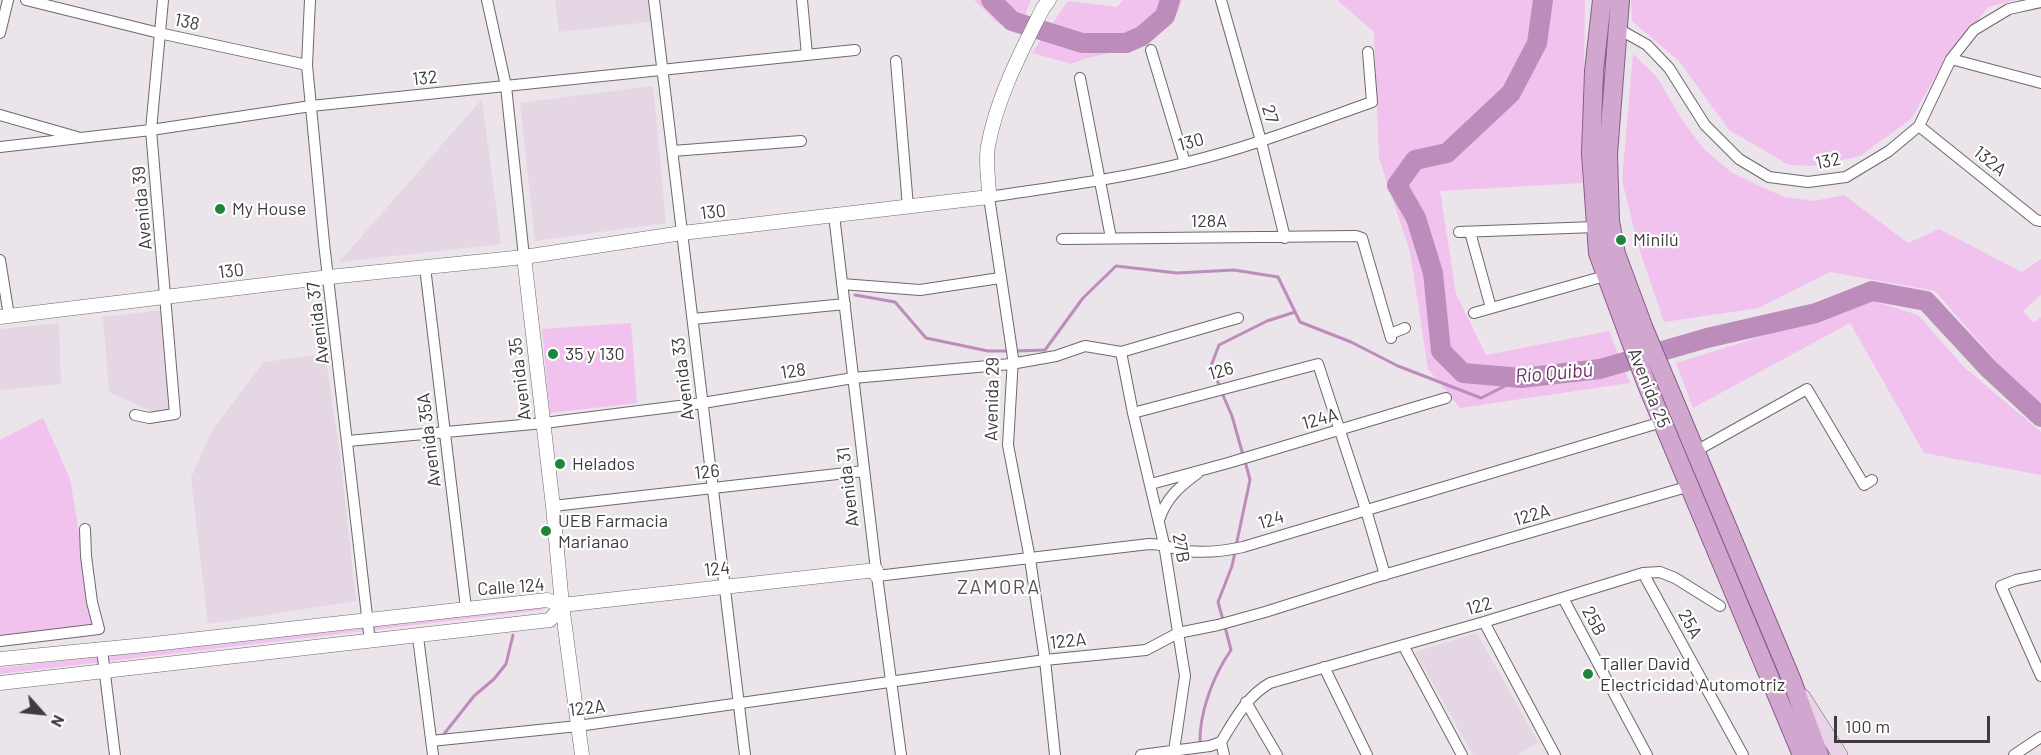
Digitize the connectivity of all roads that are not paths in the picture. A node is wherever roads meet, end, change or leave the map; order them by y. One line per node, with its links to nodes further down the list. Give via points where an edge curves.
1 (8, 0): 16 (street)
2 (26, 0): 17 (street, 138)
3 (163, 0): 17 (street, Avenida 39)
4 (310, 0): 24 (street, Avenida 37)
5 (487, 0): 14 (street, Avenida 35)
6 (495, 0): 14 (street)
7 (654, 0): 25 (street, Avenida 33)
8 (802, 0): 21 (street)
9 (1221, 0): 35 (street, 27)
10 (1602, 0): 44 (main road, Avenida 25, via 1591,153)
11 (1620, 0): 15 (main road, Avenida 25)
12 (2036, 2): 22 (street, 132, via 2009,9 1974,30)
13 (1046, 3): 40 (street, Avenida 29, via 1002,97 988,147)
14 (490, 14): 28 (street, Avenida 35)
15 (1617, 28): 31 (street, 132, via 1647,45 1669,68 1705,125 1739,159 1769,177 1808,182 1846,177 1889,151); 64 (main road, Avenida 25, via 1608,154 1610,222)
16 (0, 33)
17 (159, 33): 24 (street, 138); 32 (street, Avenida 39)
18 (855, 50): 21 (street, 132)
19 (1151, 50): 38 (street)
20 (1368, 52): 35 (street, 130, via 1372,102)
21 (807, 55): 25 (street, 132)
22 (1951, 59): 27 (street); 31 (street, 132)
23 (896, 61): 41 (street)
24 (307, 65): 29 (street, Avenida 37)
25 (663, 70): 28 (street, 132); 37 (street, Avenida 33)
26 (1080, 78): 39 (street)
27 (2041, 83)
28 (506, 86): 29 (street, 132); 49 (street, Avenida 35)
29 (311, 106): 32 (street, 132); 53 (street, Avenida 37)
30 (0, 115): 33 (street)
31 (1919, 126): 43 (street, 132A)
32 (151, 130): 33 (street, 132); 56 (street, Avenida 39)
33 (83, 138): 36 (street, 132)
34 (801, 141): 37 (street)
35 (1261, 141): 38 (street, 130); 46 (street, 27)
36 (0, 147)
37 (672, 151): 45 (street, Avenida 33)
38 (1185, 163): 39 (street, 130)
39 (1101, 181): 40 (street, 130); 47 (street)
40 (989, 197): 41 (street, 130); 54 (street, Avenida 29)
41 (909, 207): 42 (street, 130)
42 (834, 215): 45 (street, 130); 55 (street, Avenida 31)
43 (2041, 221)
44 (1595, 227): 52 (main road, Avenida 25); 58 (street, via 1464,232)
45 (682, 233): 49 (street, 130); 62 (street, Avenida 33)
46 (1285, 237): 47 (street, 128A); 63 (street, 128A, via 1362,238 1390,336)
47 (1111, 238): 48 (street, 128A)
48 (1062, 239)
49 (524, 256): 51 (street, 130); 73 (street, Avenida 35)
50 (0, 260): 60 (street)
51 (425, 267): 53 (street, 130); 75 (street, Avenida 35A)
52 (1605, 276): 58 (street); 64 (main road, Avenida 25)
53 (329, 277): 56 (street, 130); 76 (street, Avenida 37)
54 (1000, 278): 55 (street, via 920,290); 66 (street, Avenida 29)
55 (842, 284): 57 (street, Avenida 31)
56 (167, 298): 60 (street, 130); 71 (street, Avenida 39, via 175,414 149,418)
57 (845, 304): 62 (street); 67 (street, Avenida 31)
58 (1491, 308): 59 (street)
59 (1474, 313)
60 (5, 316)
61 (1238, 318): 65 (street, 128)
62 (693, 319): 69 (street, Avenida 33)
63 (1405, 328)
64 (1636, 332): 72 (main road, Avenida 25, via 1647,385); 77 (main road, Avenida 25, via 1663,375)
65 (1121, 352): 66 (street, 128, via 1085,346 1056,356); 70 (street, 27B)
66 (1012, 356): 67 (street, 128); 89 (street, Avenida 29, via 1008,445)
67 (853, 378): 69 (street, 128); 79 (street, Avenida 31)
68 (1446, 398): 74 (street, 124A)
69 (703, 402): 73 (street, 128); 83 (street, Avenida 33)
70 (1132, 412): 74 (street, 126, via 1318,364); 81 (street, 27B)
71 (135, 415)
72 (1662, 422): 82 (main road, Avenida 25); 85 (street, 124)
73 (544, 423): 75 (street, 128); 84 (street, Avenida 35)
74 (1338, 430): 78 (street, 124A); 85 (street)
75 (445, 433): 76 (street, 128); 98 (street, Avenida 35A)
76 (348, 441): 99 (street, Avenida 37)
77 (1696, 451): 80 (street, via 1807,389 1844,442 1864,485); 113 (main road, Avenida 25)
78 (1203, 470): 81 (street, 124A); 86 (street, 124A, via 1176,489)
79 (864, 471): 83 (street, 126); 90 (street, Avenida 31)
80 (1872, 480)
81 (1150, 484): 86 (street, 27B)
82 (1690, 486): 92 (street, 122A); 136 (main road, Avenida 25)
83 (713, 488): 84 (street, 126); 94 (street, Avenida 33)
84 (553, 506): 96 (street, Avenida 35)
85 (1366, 510): 88 (street, 124, via 1243,548 1186,551); 92 (street)
86 (1159, 520): 88 (street, 27B)
87 (85, 529): 103 (street, via 90,591 99,629)
88 (1164, 544): 89 (street, 124); 101 (street, 27B)
89 (1030, 559): 90 (street, 124); 108 (street, Avenida 29)
90 (877, 573): 94 (street, 124); 112 (street, Avenida 31)
91 (1643, 573): 95 (street, 122); 97 (street, 122, via 1660,572 1675,578); 135 (street, 25A)
92 (1385, 575): 101 (street, 122A, via 1218,625)
93 (2041, 575): 111 (street, via 2001,586)
94 (725, 586): 96 (street, 124); 116 (street, Avenida 33)
95 (1563, 598): 100 (street, 122); 134 (street, 25B)
96 (562, 605): 98 (street, Calle 124, via 547,600); 102 (street, Calle 124, via 550,620); 117 (street, Avenida 35)
97 (1720, 606)
98 (466, 608): 99 (street, Calle 124)
99 (368, 619): 104 (street, Avenida 37); 106 (street, Calle 124)
100 (1484, 622): 105 (street, 122); 133 (street)
101 (1178, 633): 108 (street, 122A, via 1146,650); 121 (street, 27B, via 1185,676)
102 (418, 637): 104 (street, Calle 124); 119 (street)
103 (0, 641)
104 (370, 642): 110 (street, Calle 124)
105 (1403, 645): 109 (street, 122); 132 (street)
106 (102, 650): 107 (street, Calle 124); 110 (street)
107 (0, 659)
108 (1045, 660): 112 (street, 122A); 127 (street, Avenida 29)
109 (1324, 668): 115 (street, 122, via 1270,683); 131 (street)
110 (104, 671): 114 (street, Calle 124); 122 (street)
111 (2041, 676)
112 (891, 681): 116 (street, 122A); 126 (street, Avenida 31)
113 (1792, 681): 137 (main road, Avenida 25); 138 (main road)
114 (0, 684)
115 (1246, 702): 120 (street, 122); 130 (street)
116 (739, 704): 117 (street, 122A); 125 (street, Avenida 33)
117 (578, 726): 119 (street, 122A); 124 (street, Avenida 35)
118 (2041, 737): 139 (street)
119 (431, 741): 123 (street)
120 (1221, 742): 121 (street); 129 (street)
121 (1174, 751): 128 (street)
122 (115, 755)
123 (433, 755)
124 (582, 755)
125 (745, 755)
126 (901, 755)
127 (1055, 755)
128 (1141, 755)
129 (1224, 755)
130 (1277, 755)
131 (1367, 755)
132 (1462, 755)
133 (1555, 755)
134 (1647, 755)
135 (1743, 755)
136 (1802, 755)
137 (1819, 755)
138 (1840, 755)
139 (2014, 755)

